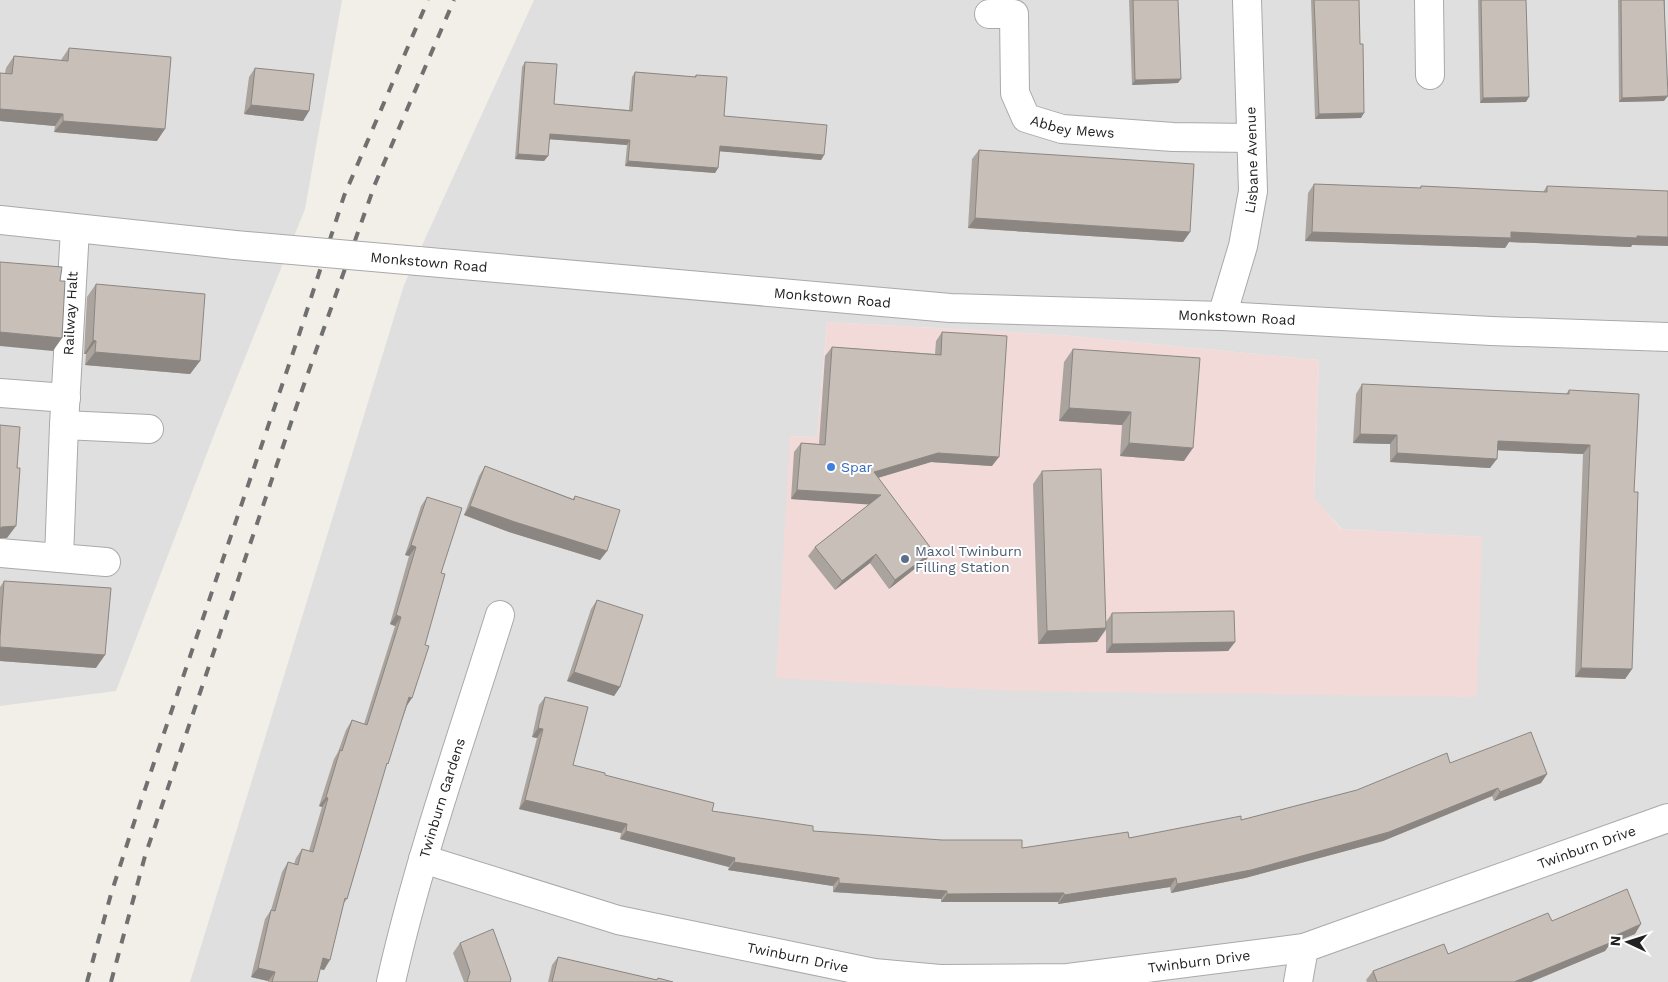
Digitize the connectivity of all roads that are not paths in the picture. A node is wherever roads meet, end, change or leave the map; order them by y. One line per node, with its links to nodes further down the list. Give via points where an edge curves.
1 (1247, 0): 5 (street, Lisbane Avenue)
2 (1428, 0): 4 (street)
3 (989, 14): 5 (street, Abbey Mews, via 1014,14 1015,93 1026,118 1062,129 1173,138)
4 (1430, 75)
5 (1251, 138): 8 (street, Lisbane Avenue, via 1253,191 1243,246)
6 (0, 220): 7 (street, Monkstown Road)
7 (75, 229): 8 (street, Monkstown Road, bridge, via 950,308); 11 (street, Railway Halt)
8 (1222, 316): 9 (street, Monkstown Road)
9 (1668, 337)
10 (0, 394): 11 (street)
11 (65, 411): 12 (street); 14 (street, Railway Halt)
12 (149, 429)
13 (0, 553): 14 (street)
14 (59, 558): 15 (street)
15 (106, 562)
16 (500, 616): 18 (street, Twinburn Gardens)
17 (1668, 818): 19 (street, Twinburn Drive)
18 (423, 859): 19 (street, Twinburn Drive, via 618,920 874,973 940,979 1068,978); 20 (street, Twinburn Gardens)
19 (1304, 948): 21 (street)
20 (391, 982)
21 (1298, 982)

